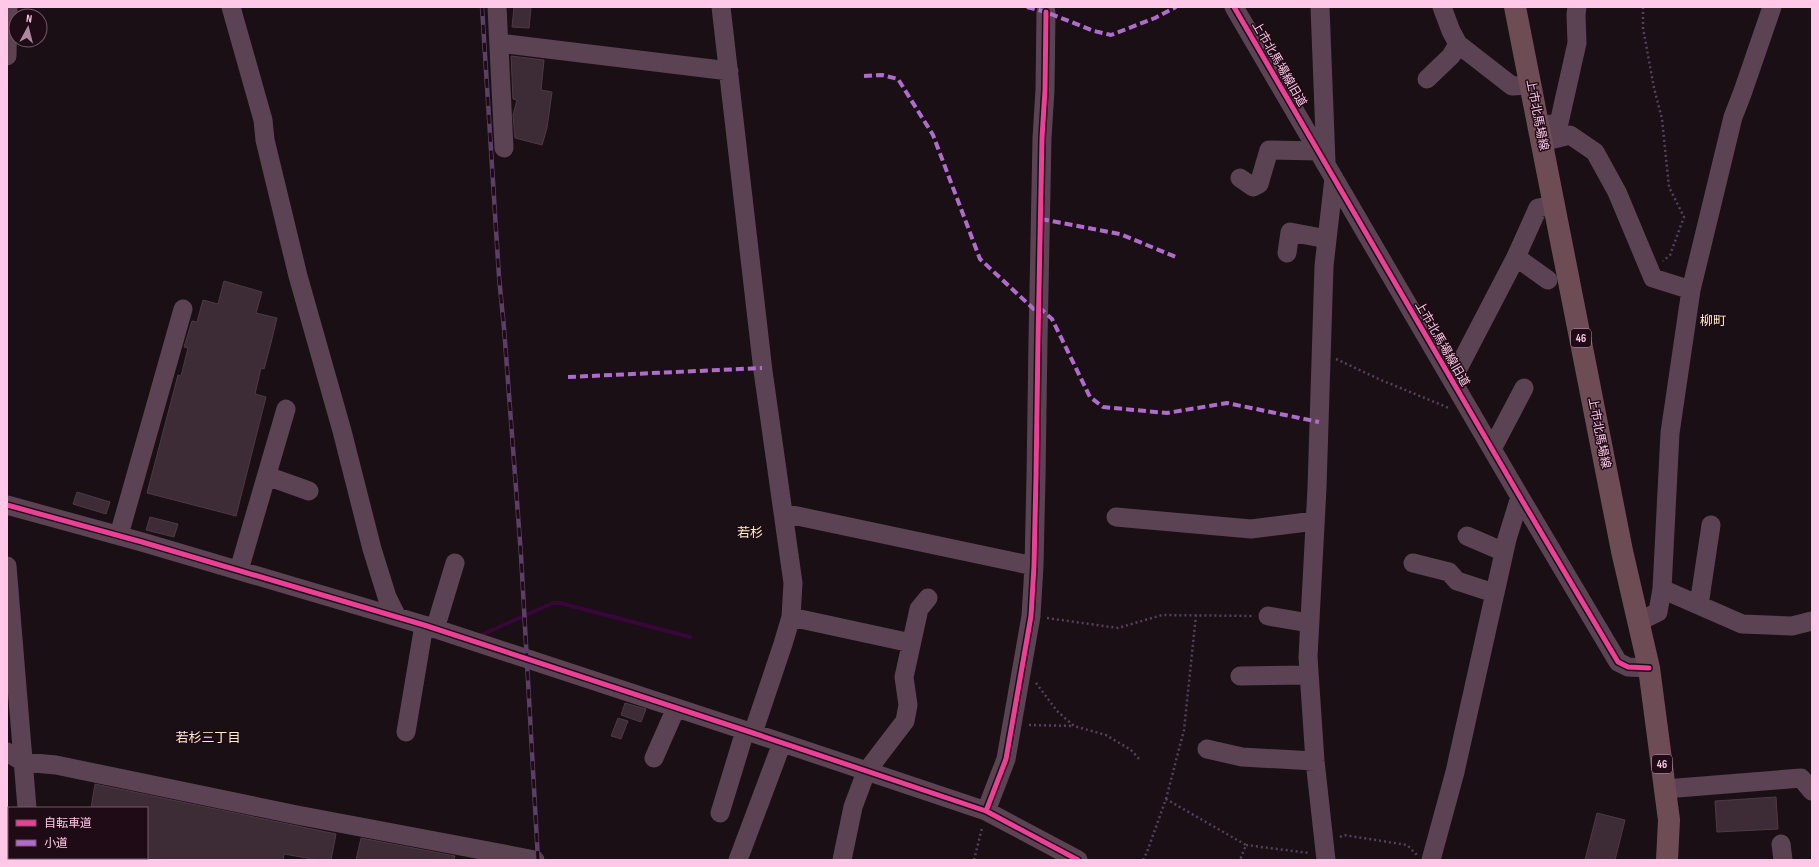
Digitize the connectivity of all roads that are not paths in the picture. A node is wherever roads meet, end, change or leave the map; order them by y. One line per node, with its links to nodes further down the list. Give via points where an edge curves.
1 (8, 7): 14 (street)
2 (231, 7): 54 (street, via 263,120 265,140 298,276 372,549)
3 (497, 7): 12 (street)
4 (721, 7): 15 (street)
5 (1234, 7): 20 (street, 上市北馬場線旧道)
6 (1320, 7): 20 (street)
7 (1442, 7): 13 (street)
8 (1515, 7): 17 (main road, 上市北馬場線 / 46)
9 (1577, 7): 18 (street, via 1577,43 1559,123)
10 (1772, 7): 27 (street, via 1733,117)
11 (1046, 12): 47 (street)
12 (498, 43): 15 (street); 19 (street)
13 (1458, 44): 16 (street, via 1452,56); 17 (street, via 1512,86)
14 (7, 56)
15 (729, 71): 37 (street, via 762,368)
16 (1427, 79)
17 (1531, 85): 18 (main road, 上市北馬場線 / 46)
18 (1541, 134): 22 (main road, 上市北馬場線 / 46); 27 (street, via 1570,135 1594,152 1617,192 1653,278)
19 (504, 148)
20 (1327, 164): 21 (street, via 1269,150 1259,184 1253,186); 23 (street); 29 (street, 上市北馬場線旧道)
21 (1240, 178)
22 (1555, 205): 25 (street, via 1538,208); 57 (main road, 上市北馬場線 / 46)
23 (1327, 240): 24 (street, via 1290,232); 39 (street)
24 (1287, 253)
25 (1516, 257): 26 (street); 29 (street)
26 (1548, 280)
27 (1691, 290): 49 (street, via 1670,433)
28 (183, 309): 41 (street)
29 (1452, 380): 32 (street, 上市北馬場線旧道)
30 (1524, 388): 32 (street)
31 (286, 409): 33 (street)
32 (1492, 449): 35 (street, 上市北馬場線旧道)
33 (267, 476): 34 (street); 48 (street)
34 (309, 491)
35 (1520, 498): 43 (street); 61 (street, 上市北馬場線旧道, via 1618,662 1628,667)
36 (7, 505): 41 (street)
37 (783, 513): 47 (street); 55 (street, via 793,584)
38 (1116, 517): 39 (street, via 1251,529)
39 (1316, 521): 58 (street)
40 (1711, 525): 52 (street)
41 (119, 535): 48 (street)
42 (1467, 536): 43 (street)
43 (1504, 552): 50 (street)
44 (455, 563): 59 (street)
45 (1413, 563): 50 (street, via 1449,572 1457,581)
46 (7, 566): 72 (street)
47 (1034, 566): 77 (street, via 1031,616 1006,759)
48 (239, 570): 54 (street)
49 (1662, 589): 52 (street); 57 (street, via 1658,612)
50 (1494, 593): 84 (street, via 1455,772)
51 (928, 598): 60 (street, via 919,609)
52 (1699, 605): 56 (street, via 1742,624 1792,626)
53 (1268, 616): 58 (street)
54 (396, 617): 59 (street)
55 (791, 617): 60 (street); 66 (street)
56 (1812, 621)
57 (1638, 622): 61 (main road, 上市北馬場線 / 46)
58 (1309, 623): 62 (street)
59 (430, 627): 64 (street); 65 (street)
60 (911, 644): 73 (street, via 904,678 908,705 905,721)
61 (1649, 668): 74 (main road, 上市北馬場線 / 46)
62 (1309, 675): 63 (street); 71 (street)
63 (1240, 676)
64 (676, 708): 66 (street); 70 (street)
65 (406, 732)
66 (749, 732): 67 (street); 78 (street)
67 (782, 743): 73 (street); 80 (street)
68 (1207, 749): 71 (street, via 1242,757)
69 (7, 752): 72 (street)
70 (654, 758)
71 (1315, 761): 83 (street)
72 (23, 762): 76 (street); 79 (street, via 56,765 297,815)
73 (866, 772): 77 (street); 81 (street, via 853,807)
74 (1665, 789): 75 (street, via 1801,778); 85 (main road, 上市北馬場線 / 46, via 1669,820)
75 (1812, 791)
76 (27, 807)
77 (986, 811): 82 (street)
78 (720, 813)
79 (535, 860)
80 (738, 860)
81 (842, 860)
82 (1078, 860)
83 (1326, 860)
84 (1431, 860)
85 (1667, 860)

